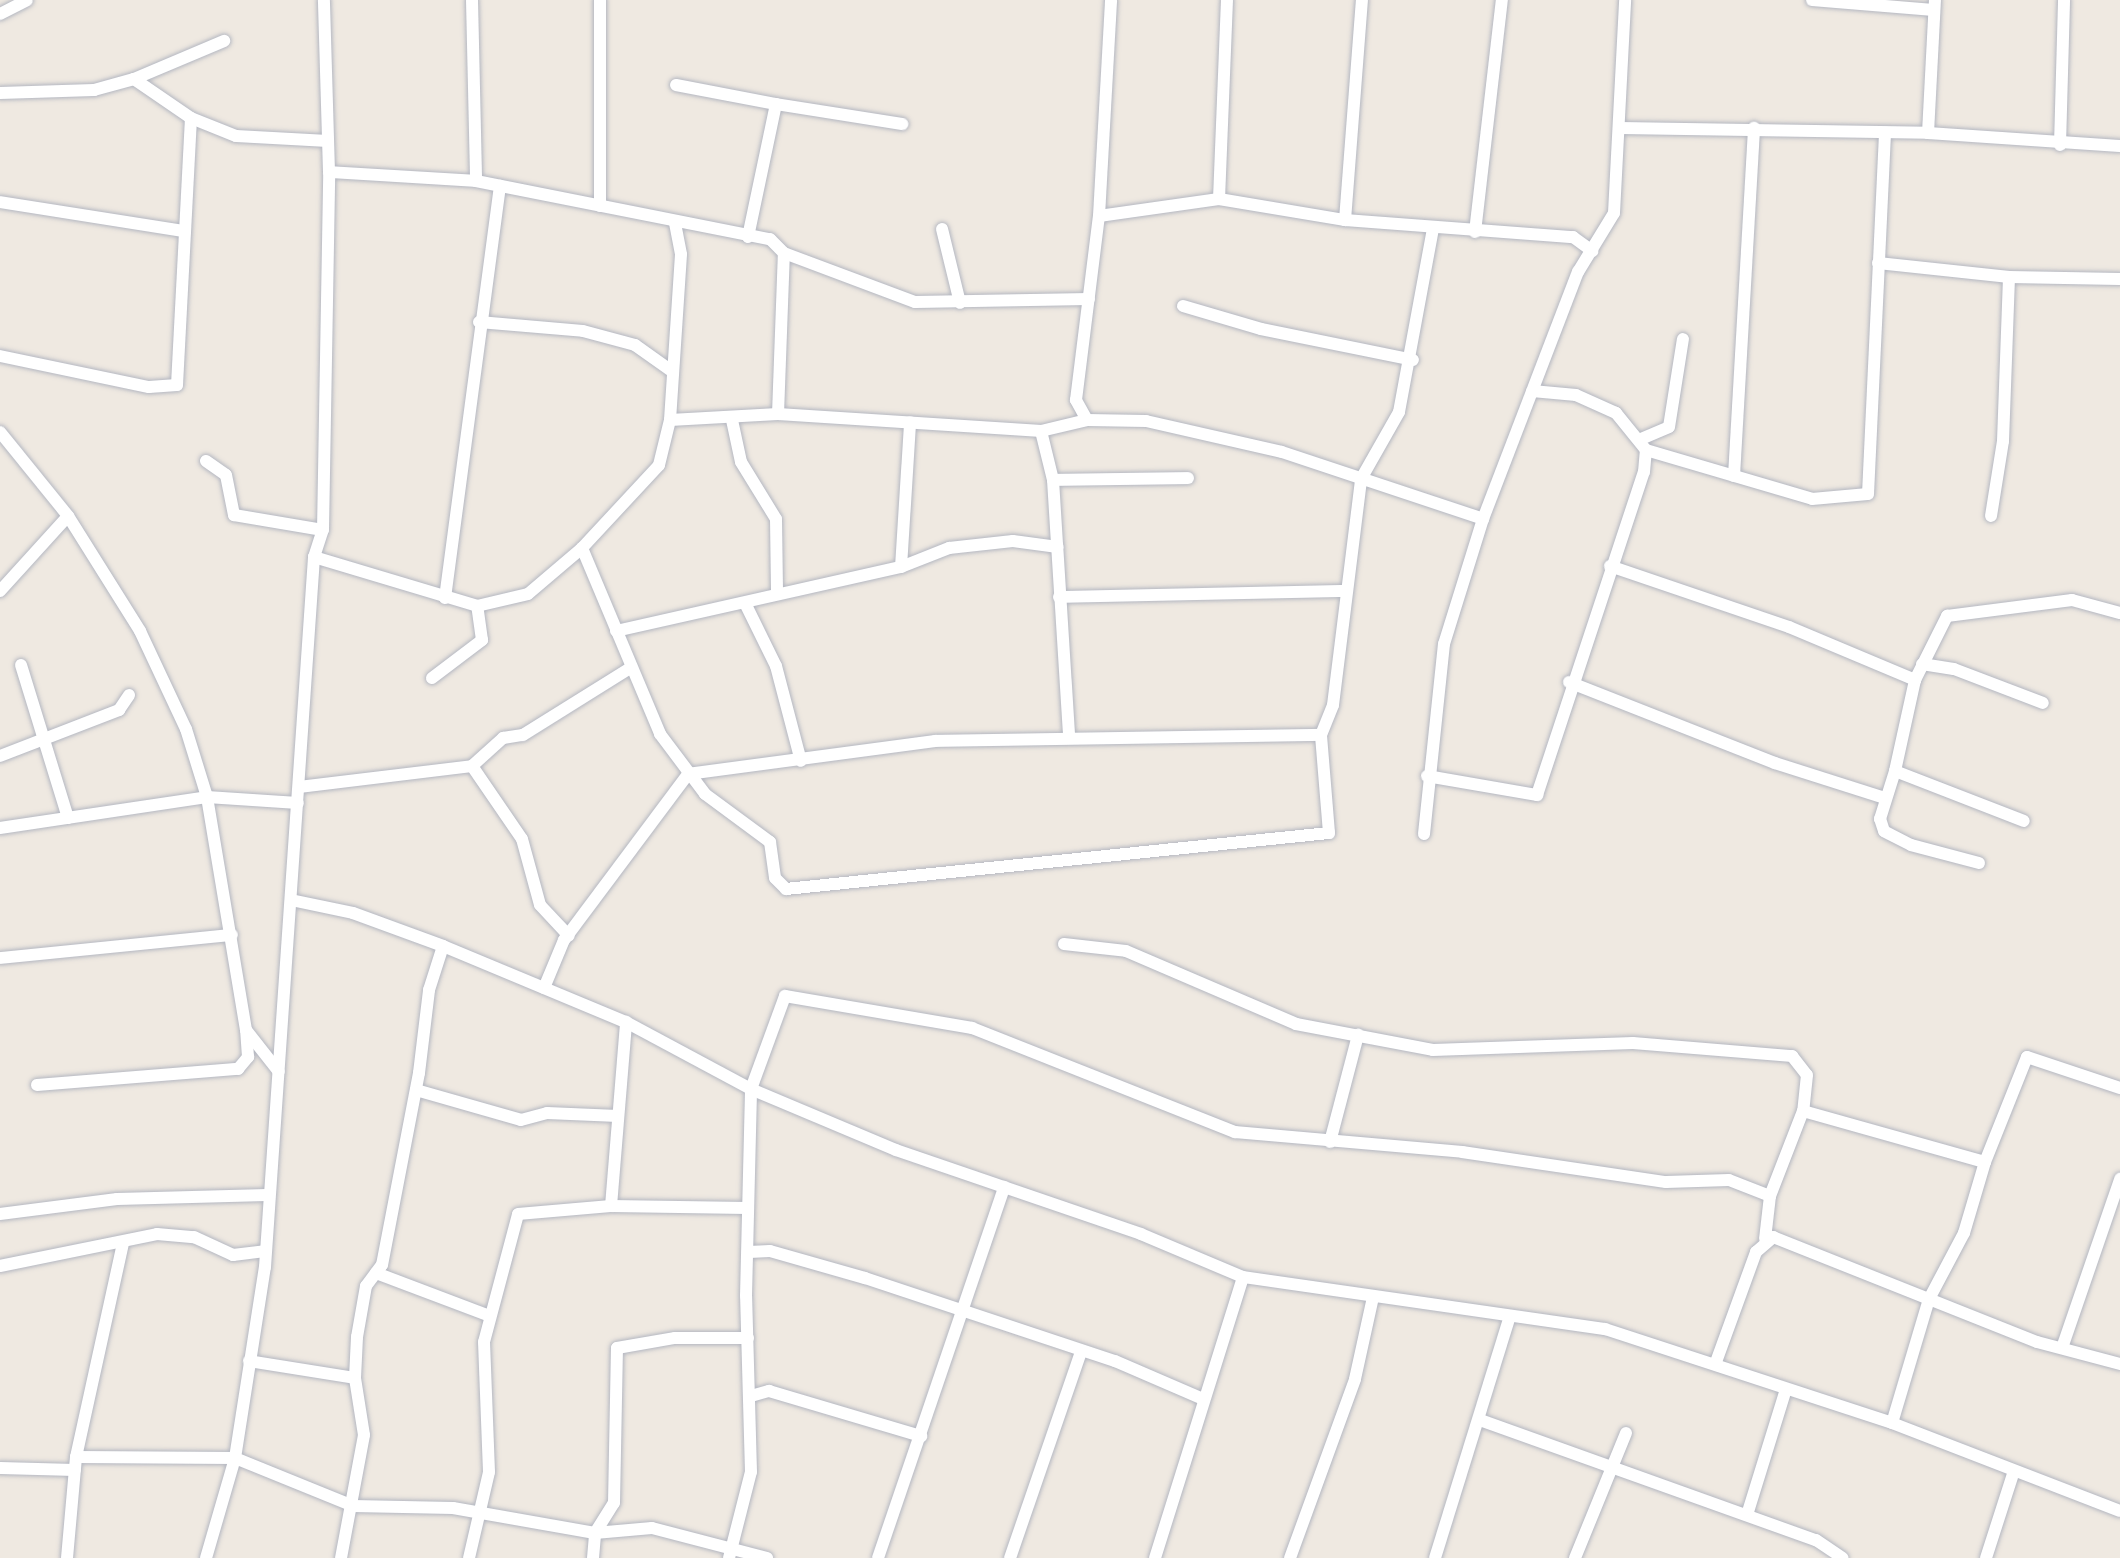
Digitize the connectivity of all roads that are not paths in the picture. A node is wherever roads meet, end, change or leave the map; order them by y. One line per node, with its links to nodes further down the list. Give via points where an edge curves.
1 (27, 0): 13 (street)
2 (324, 0): 25 (street)
3 (472, 0): 29 (street)
4 (600, 0): 33 (street)
5 (1111, 0): 34 (street)
6 (1227, 0): 31 (street)
7 (1362, 0): 35 (street)
8 (1502, 0): 40 (street)
9 (1625, 0): 21 (street)
10 (1812, 0): 12 (street)
11 (2064, 0): 26 (street)
12 (1934, 5): 24 (street)
13 (0, 14)
14 (224, 41): 15 (street)
15 (134, 79): 17 (street, via 94,90); 19 (street)
16 (676, 85): 18 (street)
17 (0, 93)
18 (776, 104): 20 (street); 41 (street)
19 (191, 118): 25 (street, via 236,136); 39 (street)
20 (902, 124)
21 (1620, 128): 22 (street); 42 (street, via 1614,213)
22 (1754, 128): 23 (street); 65 (street)
23 (1885, 132): 24 (street); 44 (street)
24 (1928, 133): 26 (street)
25 (328, 141): 28 (street)
26 (2060, 145): 27 (street)
27 (2120, 146)
28 (329, 172): 29 (street); 72 (street)
29 (476, 181): 30 (street)
30 (500, 186): 33 (street); 50 (street)
31 (1219, 199): 34 (street); 35 (street)
32 (0, 202): 39 (street)
33 (600, 206): 36 (street)
34 (1099, 216): 47 (street)
35 (1345, 220): 38 (street)
36 (675, 223): 41 (street); 54 (street, via 681,254)
37 (942, 229): 48 (street)
38 (1433, 229): 40 (street); 53 (street)
39 (184, 231): 52 (street, via 177,385 149,387)
40 (1475, 232): 42 (street, via 1573,237)
41 (747, 237): 43 (street, via 770,239)
42 (1592, 251): 55 (street)
43 (784, 253): 48 (street, via 886,294); 56 (street)
44 (1878, 263): 45 (street); 65 (street, via 1869,391 1872,489 1854,498 1812,499)
45 (2010, 277): 46 (street); 70 (street, via 2003,441)
46 (2120, 279)
47 (1089, 299): 48 (street); 59 (street, via 1078,408)
48 (960, 303)
49 (1183, 306): 53 (street, via 1261,329)
50 (479, 322): 54 (street, via 583,331 635,345); 82 (street)
51 (1683, 339): 63 (street, via 1669,427)
52 (0, 356)
53 (1413, 360): 67 (street, via 1392,429)
54 (670, 370): 58 (street)
55 (1532, 391): 63 (street, via 1593,401 1616,413); 71 (street)
56 (778, 414): 57 (street); 60 (street)
57 (732, 420): 58 (street); 80 (street, via 741,462 776,519)
58 (670, 421): 74 (street, via 652,479)
59 (1082, 421): 61 (street); 67 (street, via 1146,421 1282,452)
60 (910, 422): 61 (street); 77 (street)
61 (1041, 431): 68 (street)
62 (0, 432): 69 (street)
63 (1644, 445): 65 (street); 76 (street)
64 (206, 461): 72 (street, via 226,475 234,515)
65 (1734, 476)
66 (1188, 478): 68 (street)
67 (1361, 479): 71 (street); 79 (street)
68 (1053, 480): 73 (street)
69 (68, 516): 78 (street); 105 (street, via 141,631 186,729)
70 (1992, 516)
71 (1483, 519): 103 (street, via 1444,644)
72 (323, 530): 75 (street)
73 (1058, 547): 77 (street, via 1013,541 949,548); 81 (street)
74 (582, 548): 84 (street, via 528,594); 86 (street)
75 (314, 557): 82 (street); 104 (street)
76 (1610, 566): 91 (street, via 1789,627); 92 (street)
77 (901, 567): 80 (street)
78 (0, 591)
79 (1346, 591): 81 (street); 96 (street, via 1333,705)
80 (777, 594): 83 (street)
81 (1059, 597): 95 (street)
82 (445, 598): 84 (street)
83 (745, 603): 86 (street); 99 (street, via 776,666)
84 (477, 606): 90 (street, via 482,640)
85 (2120, 613): 87 (street, via 2072,600 1958,611 1940,624)
86 (616, 631): 89 (street)
87 (1922, 664): 91 (street); 94 (street, via 1954,669)
88 (21, 665): 97 (street)
89 (632, 667): 100 (street, via 523,734 503,738); 102 (street, via 660,734)
90 (432, 678)
91 (1915, 680): 101 (street)
92 (1569, 682): 103 (street, via 1537,795); 106 (street, via 1775,763)
93 (129, 695): 97 (street, via 119,710)
94 (2043, 703)
95 (1069, 735): 96 (street); 99 (street, via 936,741)
96 (1321, 735): 102 (street, via 1329,833 786,889 775,878 770,842)
97 (45, 738): 98 (street); 108 (street)
98 (0, 757)
99 (801, 761): 102 (street)
100 (472, 765): 104 (street); 115 (street, via 522,839 540,905)
101 (1895, 771): 106 (street); 109 (street)
102 (688, 775): 115 (street)
103 (1427, 776): 111 (street)
104 (299, 787): 107 (street)
105 (207, 797): 107 (street); 108 (street); 114 (street)
106 (1885, 798): 112 (street, via 1880,819 1893,838)
107 (298, 803): 113 (street)
108 (68, 818): 110 (street)
109 (2024, 821)
110 (0, 828)
111 (1424, 834)
112 (1979, 863)
113 (291, 900): 117 (street, via 354,913); 123 (street)
114 (232, 935): 118 (street); 121 (street)
115 (569, 936): 119 (street)
116 (1064, 944): 122 (street, via 1126,951 1256,1010)
117 (443, 946): 119 (street); 127 (street, via 429,990)
118 (0, 958)
119 (544, 988): 120 (street)
120 (626, 1022): 126 (street); 129 (street)
121 (246, 1030): 123 (street); 124 (street, via 248,1057 238,1069)
122 (1358, 1035): 128 (street, via 1433,1051 1633,1043 1792,1056 1807,1075); 130 (street)
123 (279, 1072): 134 (street)
124 (37, 1085)
125 (2120, 1088): 131 (street, via 2027,1058)
126 (751, 1089): 130 (street, via 780,1000 795,995 972,1028 1235,1132); 133 (street); 137 (street)
127 (416, 1090): 129 (street, via 521,1120 547,1113); 146 (street)
128 (1803, 1111): 131 (street); 135 (street)
129 (618, 1116): 136 (street)
130 (1331, 1142): 135 (street, via 1462,1152 1666,1182 1729,1180)
131 (1985, 1162): 149 (street, via 1964,1233)
132 (2120, 1180): 140 (street)
133 (1004, 1188): 147 (street); 150 (street)
134 (267, 1195): 138 (street, via 117,1199); 143 (street)
135 (1770, 1196): 141 (street)
136 (611, 1206): 137 (street); 151 (street, via 518,1214)
137 (747, 1208): 144 (street)
138 (0, 1214)
139 (2120, 1222): 140 (street)
140 (2103, 1238): 154 (street)
141 (1765, 1239): 149 (street); 157 (street)
142 (123, 1243): 143 (street, via 156,1234 194,1237 233,1255); 145 (street); 168 (street)
143 (265, 1251): 156 (street)
144 (749, 1252): 150 (street, via 805,1261); 153 (street)
145 (0, 1266)
146 (376, 1273): 151 (street); 159 (street, via 366,1286)
147 (1243, 1277): 148 (street); 162 (street)
148 (1373, 1297): 152 (street); 187 (street, via 1355,1379)
149 (1929, 1298): 154 (street, via 2037,1342); 164 (street)
150 (963, 1315): 155 (street); 166 (street)
151 (490, 1316): 174 (street, via 482,1410 489,1472)
152 (1509, 1319): 157 (street, via 1605,1329); 163 (street)
153 (748, 1338): 161 (street); 176 (street, via 675,1338 618,1348 614,1503)
154 (2063, 1345): 158 (street)
155 (1081, 1352): 162 (street); 185 (street)
156 (249, 1361): 159 (street); 167 (street)
157 (1716, 1362): 160 (street)
158 (2120, 1364)
159 (355, 1378): 172 (street, via 364,1435)
160 (1786, 1389): 164 (street); 175 (street)
161 (751, 1396): 166 (street, via 769,1391); 177 (street, via 751,1472)
162 (1201, 1398): 186 (street, via 1199,1430)
163 (1480, 1420): 170 (street); 188 (street)
164 (1892, 1423): 171 (street)
165 (1626, 1433): 170 (street)
166 (921, 1436): 184 (street)
167 (235, 1458): 168 (street); 172 (street); 179 (street)
168 (75, 1464): 169 (street); 178 (street)
169 (0, 1468)
170 (1612, 1469): 175 (street); 189 (street)
171 (2014, 1471): 173 (street); 191 (street)
172 (353, 1506): 174 (street); 180 (street)
173 (2120, 1511)
174 (479, 1512): 176 (street); 181 (street)
175 (1747, 1515): 190 (street, via 1823,1543)
176 (595, 1533): 177 (street, via 652,1528); 182 (street)
177 (730, 1554): 183 (street)
178 (66, 1558)
179 (206, 1558)
180 (341, 1558)
181 (469, 1558)
182 (593, 1558)
183 (767, 1558)
184 (878, 1558)
185 (1010, 1558)
186 (1155, 1558)
187 (1290, 1558)
188 (1436, 1558)
189 (1575, 1558)
190 (1843, 1558)
191 (1986, 1558)

